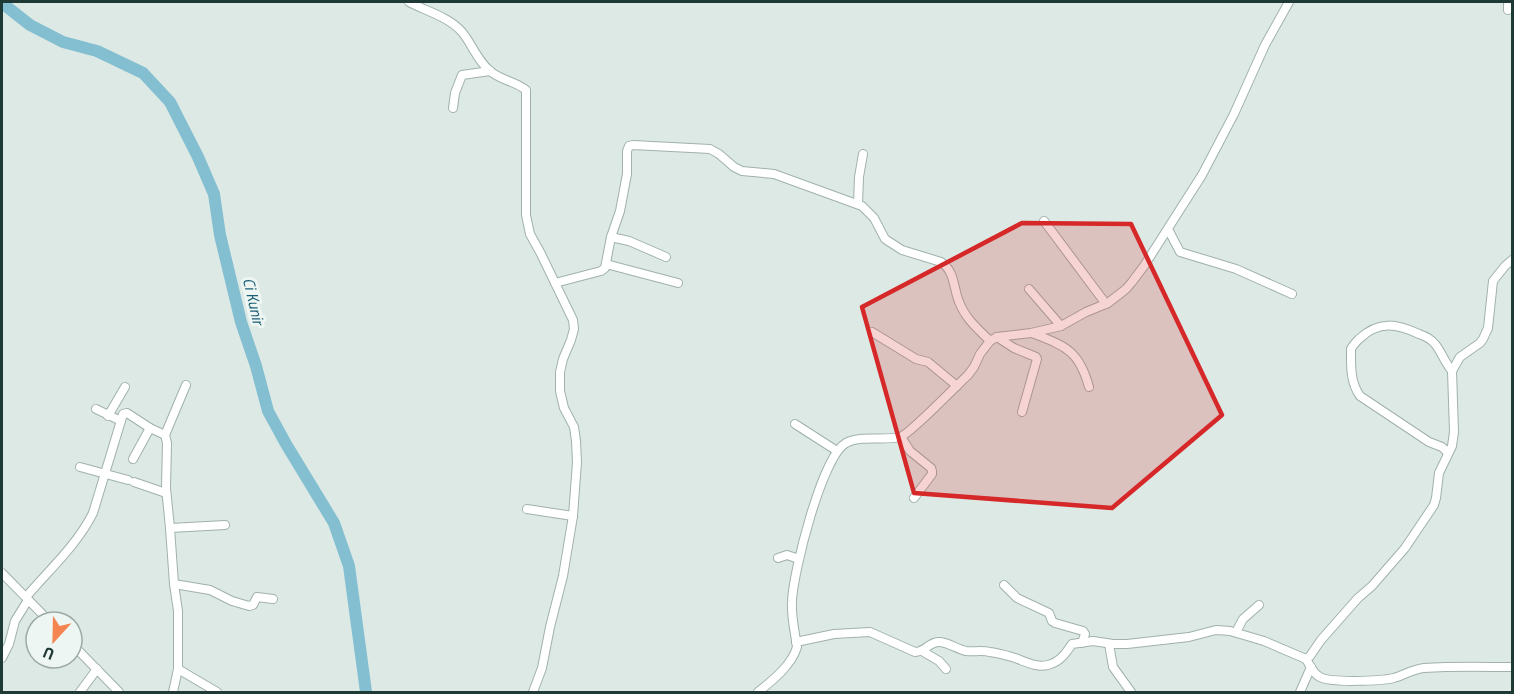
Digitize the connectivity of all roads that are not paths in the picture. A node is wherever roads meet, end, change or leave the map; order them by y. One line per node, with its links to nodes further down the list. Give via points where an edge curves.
1 (409, 2): 3 (street, via 455,26)
2 (1289, 2): 8 (street, via 1209,162)
3 (490, 71): 4 (street, via 462,75); 13 (street, via 526,90 526,214 530,234)
4 (453, 108)
5 (863, 154): 6 (street)
6 (858, 204): 9 (street, via 774,174 742,171 710,149 632,145 627,151 620,211); 21 (street, via 869,211 885,239 902,250 946,266 960,305 977,328)
7 (1044, 221): 17 (street)
8 (1168, 229): 16 (street, via 1180,252 1236,269); 17 (street, via 1126,289)
9 (610, 237): 10 (street); 12 (street)
10 (666, 257)
11 (1512, 260): 22 (street, via 1493,281 1485,336 1460,357)
12 (606, 264): 13 (street, via 601,271); 14 (street)
13 (555, 283): 43 (street, via 574,329 560,372 560,391 576,441)
14 (678, 283)
15 (1029, 289): 18 (street)
16 (1292, 294)
17 (1106, 304): 18 (street)
18 (1061, 326): 20 (street)
19 (872, 332): 24 (street, via 916,359 928,362)
20 (1031, 333): 21 (street); 26 (street, via 1072,353 1086,373)
21 (993, 339): 24 (street); 28 (street, via 1037,358)
22 (1452, 371): 36 (street, via 1454,432); 36 (street, via 1436,344 1395,325 1370,329 1351,349 1352,380 1360,396)
23 (186, 385): 33 (street)
24 (957, 386): 34 (street)
25 (125, 387): 29 (street)
26 (1089, 387)
27 (96, 409): 29 (street)
28 (1022, 412)
29 (108, 416): 30 (street)
30 (121, 421): 32 (street, via 125,412); 39 (street)
31 (795, 424): 35 (street)
32 (150, 428): 33 (street); 37 (street)
33 (165, 435): 40 (street)
34 (901, 437): 35 (street, via 848,441); 41 (street, via 910,451 932,470)
35 (837, 451): 47 (street, via 818,492)
36 (1448, 453): 62 (street, via 1439,472 1434,505 1405,548)
37 (133, 459)
38 (80, 467): 39 (street)
39 (106, 473): 40 (street); 52 (street, via 84,529)
40 (166, 493): 45 (street)
41 (915, 498)
42 (527, 508): 43 (street)
43 (573, 516): 72 (street, via 563,576)
44 (225, 525): 45 (street)
45 (170, 528): 49 (street)
46 (778, 558): 47 (street, via 787,555)
47 (799, 559): 56 (street, via 792,603)
48 (2, 573): 52 (street)
49 (174, 584): 51 (street, via 210,590 249,606 257,597); 66 (street)
50 (1004, 585): 57 (street, via 1017,598 1048,613 1055,623 1083,631)
51 (273, 598)
52 (27, 599): 54 (street); 61 (street)
53 (1259, 605): 55 (street, via 1243,619)
54 (38, 610)
55 (1236, 632): 58 (street, via 1216,630 1189,637); 62 (street)
56 (796, 642): 59 (street, via 870,632 913,652); 73 (street, via 796,652)
57 (1082, 643): 58 (street); 59 (street, via 1072,644 1056,661 1039,666 939,642)
58 (1109, 644): 74 (street, via 1113,667)
59 (922, 651): 67 (street)
60 (84, 656): 65 (street)
61 (2, 658)
62 (1306, 659): 64 (street)
63 (1512, 667): 64 (street, via 1422,668 1392,679 1371,681 1323,678)
64 (1311, 668): 75 (street)
65 (97, 669): 68 (street); 69 (street)
66 (178, 669): 70 (street); 71 (street)
67 (946, 669)
68 (80, 693)
69 (119, 693)
70 (173, 693)
71 (218, 693)
72 (533, 693)
73 (758, 693)
74 (1131, 693)
75 (1300, 693)

